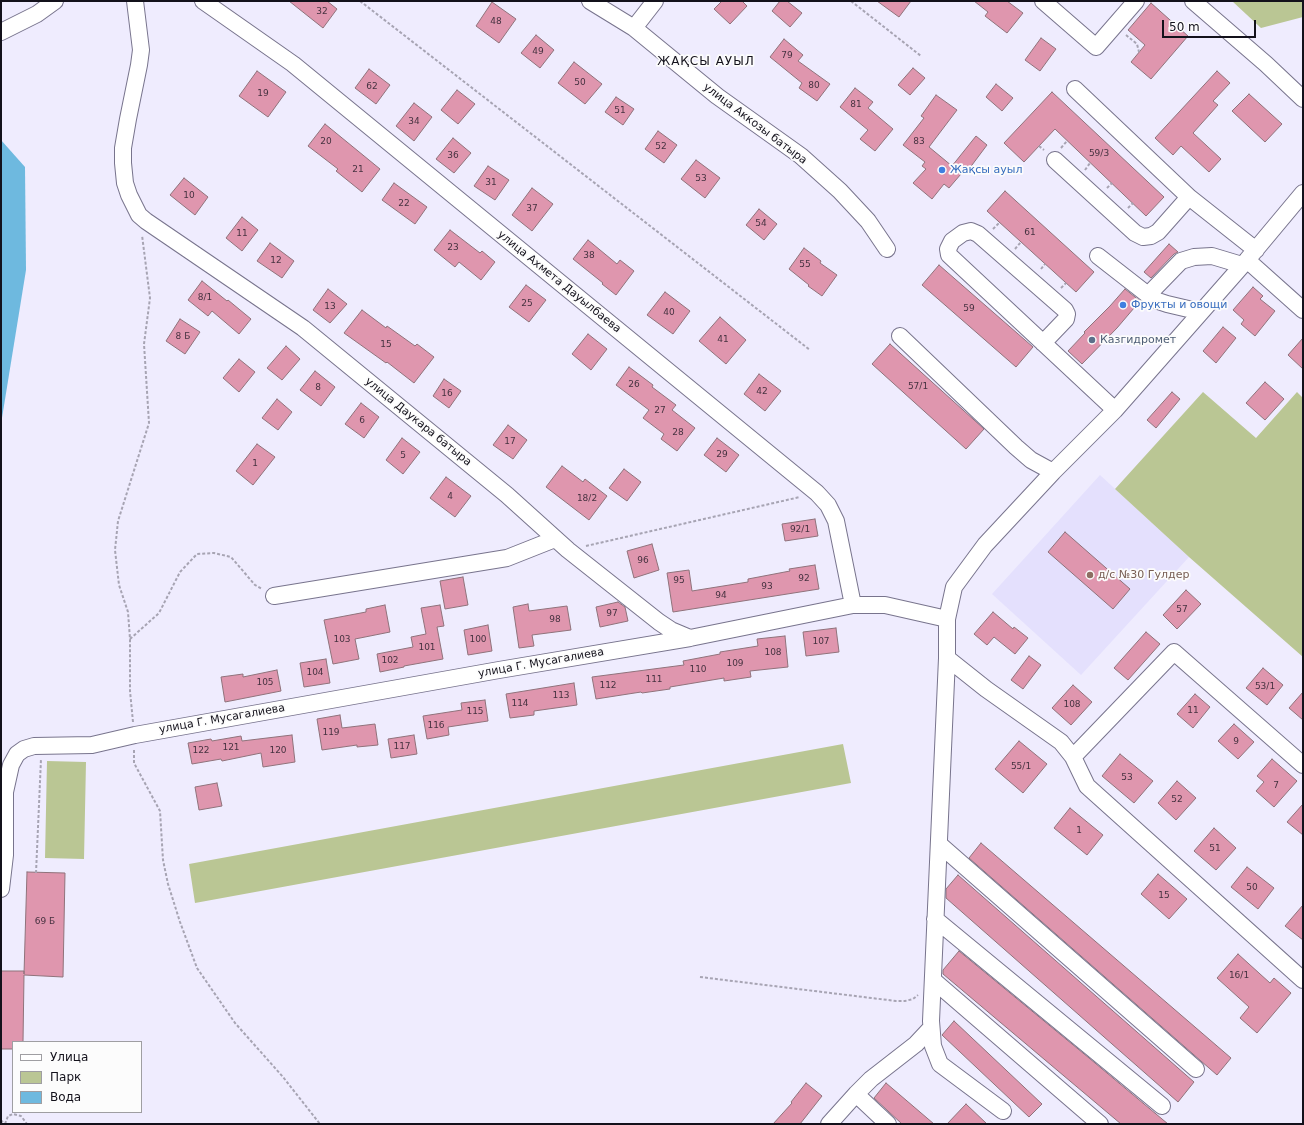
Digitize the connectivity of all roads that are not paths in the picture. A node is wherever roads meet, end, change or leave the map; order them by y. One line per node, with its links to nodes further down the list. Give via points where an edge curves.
1 (55, 1): 10 (street, via 37,14)
2 (136, 1): 26 (street, улица Даукара батыра, via 139,65 123,148 123,163 127,189 139,215 303,328 507,495)
3 (203, 1): 28 (street, улица Ахмета Дауылбаева, via 293,64 817,493 828,505 836,521)
4 (590, 1): 9 (street, улица Аккозы батыра)
5 (655, 1): 9 (street)
6 (1043, 1): 7 (street, via 1096,47)
7 (1136, 1)
8 (1193, 1): 12 (street)
9 (634, 28): 16 (street, улица Аккозы батыра, via 717,96 800,156 845,196 868,221)
10 (1, 32)
11 (1075, 89): 15 (street)
12 (1303, 99)
13 (1055, 160): 15 (street, via 1143,238 1158,232)
14 (1303, 193): 18 (street)
15 (1189, 197): 18 (street)
16 (887, 249)
17 (1098, 256): 19 (street)
18 (1248, 258): 19 (street, via 1212,256 1181,261); 20 (street); 21 (street)
19 (1148, 295): 21 (street, via 1167,304)
20 (1303, 310)
21 (1201, 312): 24 (street)
22 (900, 336): 25 (street, via 1016,447 1031,460)
23 (1043, 343): 23 (street, via 948,255 952,241 963,233 971,231 978,234 1065,310 1066,319); 24 (street)
24 (1115, 410): 25 (street)
25 (1053, 472): 29 (street, via 985,545 954,588)
26 (555, 539): 27 (street, via 507,558); 30 (street, улица Даукара батыра, via 659,622)
27 (274, 596)
28 (853, 605): 29 (street, улица Г. Мусагалиева, via 885,605); 30 (street, улица Г. Мусагалиева)
29 (947, 619): 31 (street)
30 (690, 638): 35 (street, улица Г. Мусагалиева, via 135,735 92,746 34,746 24,749 17,754 11,765 5,792 5,855)
31 (947, 658): 32 (street, via 1061,742); 34 (street)
32 (1073, 757): 33 (street, via 1174,652); 38 (street, via 1087,786)
33 (1303, 765)
34 (939, 844): 36 (street); 40 (street)
35 (1, 889)
36 (935, 919): 37 (street); 42 (street)
37 (932, 980): 39 (street); 46 (street)
38 (1303, 980)
39 (931, 1028): 41 (street, via 916,1044 870,1079); 43 (street, via 933,1046 940,1064)
40 (1196, 1069)
41 (856, 1094): 44 (street); 45 (street)
42 (1162, 1106)
43 (1003, 1111)
44 (829, 1124)
45 (888, 1124)
46 (1100, 1124)

